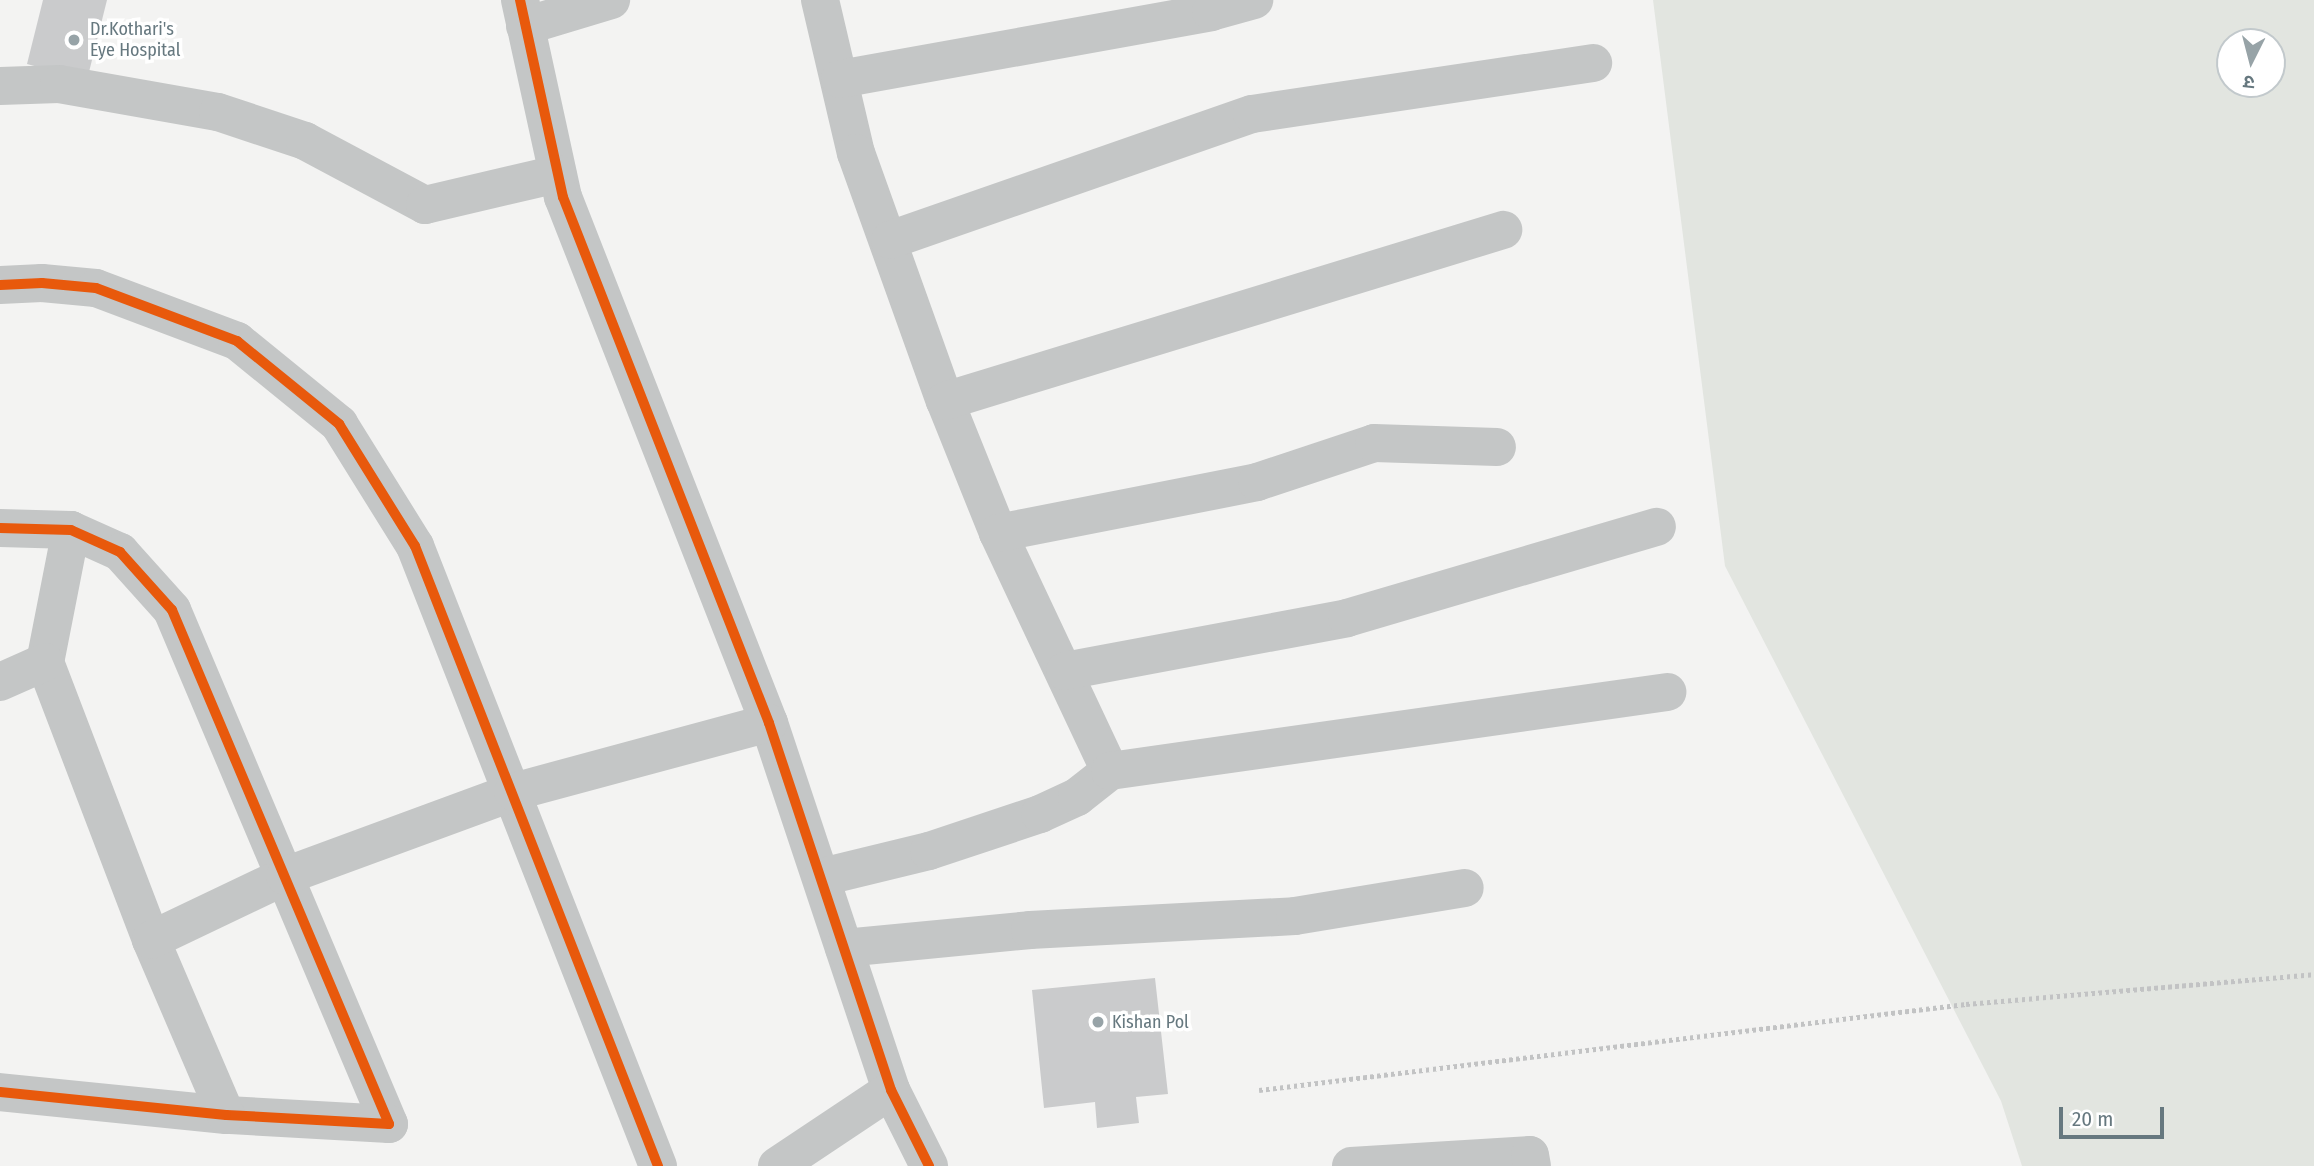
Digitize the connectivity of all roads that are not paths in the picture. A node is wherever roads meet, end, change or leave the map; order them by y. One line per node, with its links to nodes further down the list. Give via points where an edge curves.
1 (611, 0): 4 (street)
2 (820, 0): 6 (street)
3 (1254, 0): 6 (street, via 1211,12)
4 (523, 13): 8 (street)
5 (1593, 64): 10 (street, via 1252,114)
6 (840, 79): 10 (street, via 856,153)
7 (0, 86): 8 (street, via 59,84 218,112 305,141 425,205)
8 (557, 174): 22 (street)
9 (1503, 230): 12 (street)
10 (890, 240): 12 (street)
11 (0, 285): 24 (street, via 96,288 237,341 339,424 415,546)
12 (945, 401): 17 (street)
13 (1497, 447): 17 (street, via 1374,443 1257,482)
14 (1657, 527): 19 (street, via 1347,618)
15 (0, 528): 16 (street)
16 (71, 530): 18 (street); 25 (street, via 120,552 172,610)
17 (998, 533): 19 (street)
18 (45, 662): 20 (street); 28 (street)
19 (1065, 671): 23 (street)
20 (0, 682)
21 (1667, 692): 23 (street)
22 (769, 723): 24 (street); 26 (street)
23 (1110, 771): 26 (street, via 1077,797 1040,814 929,851)
24 (513, 792): 25 (street); 33 (street)
25 (285, 876): 28 (street); 32 (street, via 390,1124)
26 (822, 877): 29 (street)
27 (1465, 888): 29 (street, via 1295,916 1030,930)
28 (151, 940): 32 (street)
29 (844, 948): 30 (street)
30 (891, 1090): 34 (street); 35 (street)
31 (0, 1092): 32 (street)
32 (226, 1115)
33 (658, 1166)
34 (777, 1166)
35 (929, 1166)
36 (1354, 1166): 37 (street, via 1530,1155)
37 (1532, 1166)

